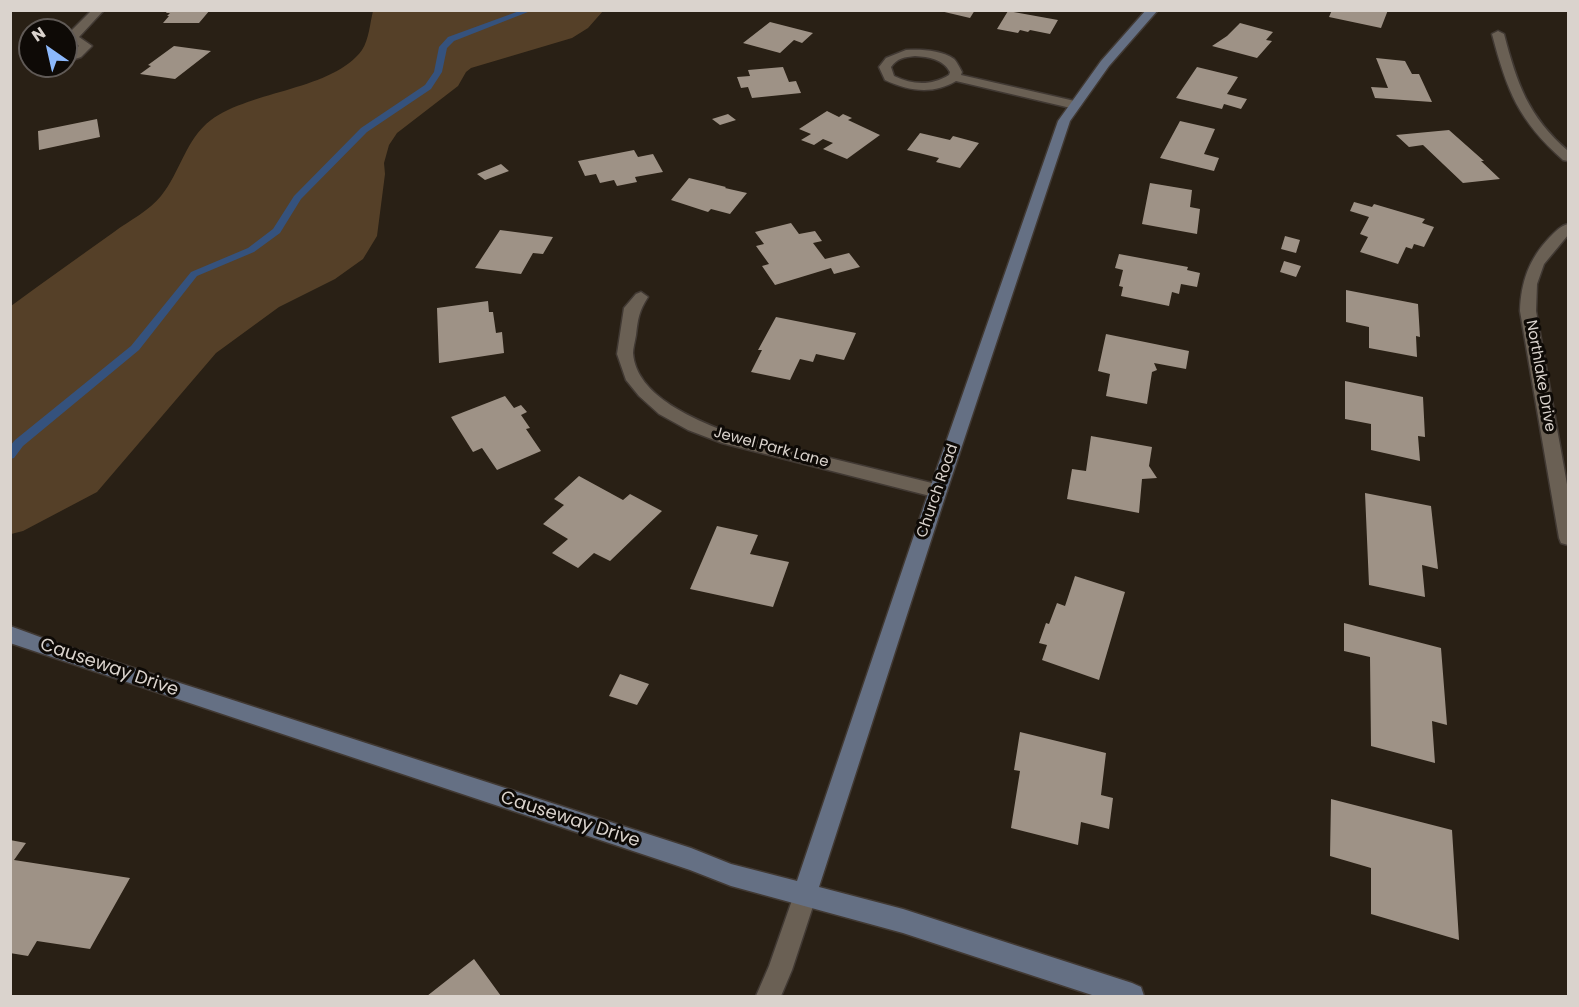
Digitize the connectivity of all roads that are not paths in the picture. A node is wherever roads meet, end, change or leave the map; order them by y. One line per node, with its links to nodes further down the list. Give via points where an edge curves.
1 (99, 10): 3 (street)
2 (1153, 10): 8 (street, Church Road, via 1120,43)
3 (78, 30)
4 (1498, 34): 9 (street, via 1513,90 1525,112)
5 (78, 40): 6 (street, via 86,46)
6 (78, 54)
7 (954, 77): 7 (street, via 955,67 933,55 901,55 885,67 889,78 918,87 939,85); 8 (street)
8 (1075, 105): 12 (street, Church Road, via 1064,122 1039,190)
9 (1569, 157)
10 (1569, 228): 13 (street, Northlake Drive, via 1546,248 1527,290)
11 (641, 297): 12 (street, Jewel Park Lane, via 632,308 625,354 632,376 665,410 728,439)
12 (938, 491): 15 (street, Church Road)
13 (1569, 538)
14 (10, 634): 15 (street, Causeway Drive, via 730,875)
15 (805, 894): 16 (street, Church Road); 17 (street, Causeway Drive, via 903,921)
16 (768, 996)
17 (1132, 996)

